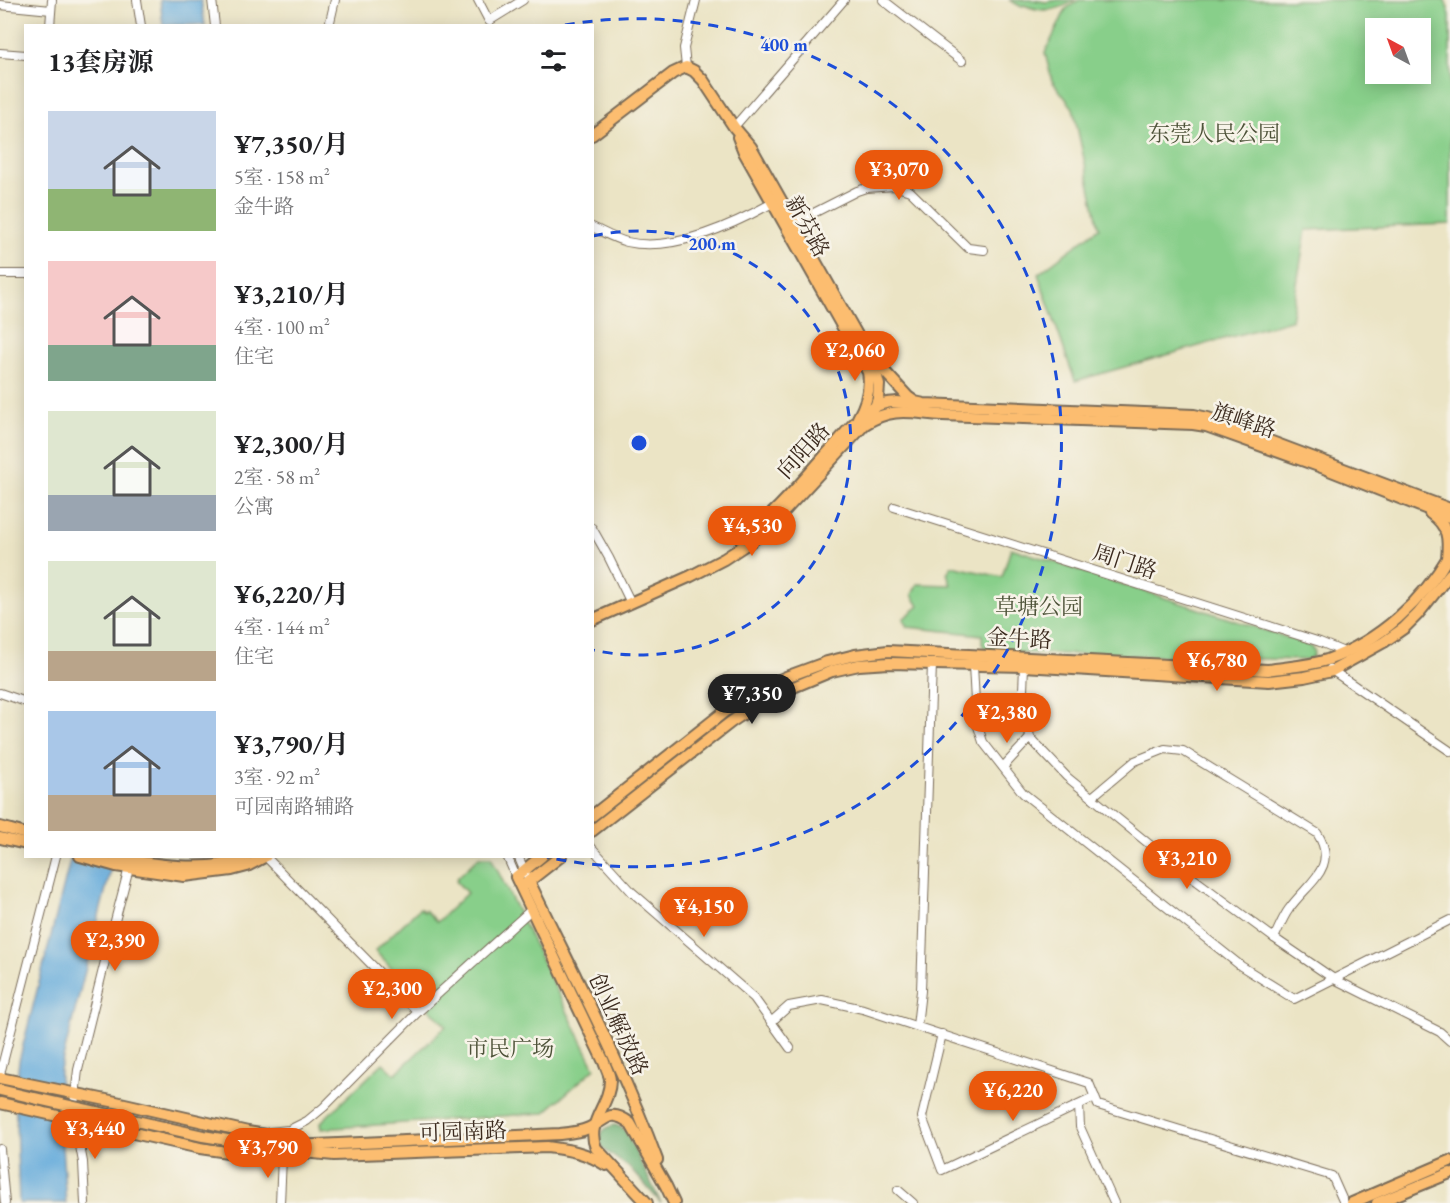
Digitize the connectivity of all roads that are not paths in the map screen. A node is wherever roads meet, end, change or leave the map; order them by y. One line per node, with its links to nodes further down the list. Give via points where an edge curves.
1 (52, 0): 11 (street)
2 (137, 0): 13 (street)
3 (212, 0): 14 (street)
4 (335, 0): 15 (street)
5 (478, 0): 6 (street, via 489,21)
6 (523, 0)
7 (696, 0): 19 (street, via 684,48)
8 (844, 0): 20 (street)
9 (883, 0): 18 (street)
10 (0, 5): 11 (street)
11 (51, 10): 12 (street)
12 (50, 24)
13 (141, 24)
14 (215, 24)
15 (329, 24)
16 (0, 53): 17 (street)
17 (24, 55)
18 (962, 61)
19 (686, 67): 20 (main road, 新芬路, via 703,80); 21 (main road)
20 (734, 127): 22 (main road, 新芬路, via 751,147)
21 (594, 133)
22 (776, 201): 23 (main road, 新芬路); 24 (street, via 711,231 664,244 625,242); 28 (main road, 新芬路)
23 (794, 223): 25 (street, via 856,191 894,186 910,191 968,248); 28 (main road, 新芬路)
24 (594, 228)
25 (984, 250)
26 (0, 274): 27 (street)
27 (24, 274)
28 (855, 341): 29 (main road); 30 (main road); 34 (main road, via 869,380)
29 (865, 350): 30 (main road); 33 (main road)
30 (876, 370): 31 (main road); 32 (main road, via 879,385)
31 (905, 403): 32 (main road); 33 (main road)
32 (875, 407): 34 (main road)
33 (923, 411): 34 (main road, 旗峰路, via 888,413); 36 (main road, 旗峰路, via 1208,417)
34 (860, 423): 43 (main road, 向阳路, via 751,532 720,553)
35 (1450, 502): 36 (main road)
36 (1423, 503): 38 (main road, 旗峰路); 39 (main road, 旗峰路); 41 (main road, via 1447,532)
37 (894, 507): 46 (street, 周门路)
38 (1450, 509)
39 (1450, 518)
40 (594, 532): 43 (street)
41 (1448, 557): 46 (main road, 金牛路, via 1426,589 1397,620)
42 (1450, 574): 51 (main road, via 1404,628)
43 (630, 599): 44 (main road, 向阳路); 45 (main road, 向阳路)
44 (594, 611)
45 (594, 619)
46 (1344, 652): 47 (main road, 金牛路)
47 (1325, 660): 51 (street); 58 (main road, 金牛路, via 1268,670 888,651 855,655 786,676 761,688 724,712)
48 (932, 664): 49 (main road); 60 (main road, via 859,665 832,671 767,698); 83 (street)
49 (973, 665): 50 (main road); 56 (street, via 976,720 983,742)
50 (1024, 666): 51 (main road, via 1269,681); 54 (street, via 1023,691)
51 (1332, 671): 55 (street)
52 (0, 693): 53 (street)
53 (24, 701)
54 (1030, 738): 56 (street); 57 (street)
55 (1450, 751)
56 (1003, 767): 80 (street, via 1023,793 1241,966 1294,999)
57 (1092, 797): 79 (street, via 1171,862); 79 (street, via 1135,761 1165,749 1183,751 1317,833 1325,850 1322,869 1289,909)
58 (594, 814)
59 (0, 827): 61 (main road)
60 (594, 829)
61 (24, 833)
62 (0, 838): 63 (main road)
63 (24, 844)
64 (594, 850): 82 (street, via 632,892 754,998)
65 (55, 858): 87 (street)
66 (98, 858): 74 (main road)
67 (242, 858): 75 (main road, via 184,867)
68 (264, 858): 75 (main road, via 232,870 184,876)
69 (267, 858): 81 (street)
70 (508, 858): 76 (street)
71 (518, 858): 76 (street)
72 (540, 858): 76 (main road)
73 (558, 858): 76 (main road)
74 (116, 860): 75 (main road)
75 (131, 861): 89 (street)
76 (523, 879): 77 (main road, 创业解放路); 106 (main road, 创业解放路, via 614,1058)
77 (532, 909): 81 (street); 93 (main road, 创业解放路, via 610,1078 608,1095)
78 (1450, 920): 80 (street)
79 (1274, 938): 80 (street)
80 (1334, 979): 85 (street, via 1440,1032)
81 (418, 1012): 96 (street, via 307,1121 289,1130)
82 (771, 1022): 83 (street, via 789,1006 822,1000); 86 (street)
83 (917, 1026): 84 (street)
84 (942, 1034): 90 (street, via 1089,1083); 92 (street, via 922,1117 942,1170)
85 (1450, 1041)
86 (789, 1048)
87 (0, 1076): 89 (main road)
88 (0, 1090): 100 (main road, bridge, via 203,1136)
89 (75, 1093): 94 (street); 96 (main road)
90 (1095, 1097): 92 (street); 115 (street, via 1098,1105 1332,1176)
91 (5, 1104): 94 (main road)
92 (1079, 1105): 114 (street, via 1080,1127)
93 (600, 1111): 95 (main road, 创业解放路); 97 (main road)
94 (75, 1120): 102 (main road, via 200,1148); 109 (street)
95 (594, 1125): 97 (main road, 可园南路); 104 (main road, via 596,1148); 106 (main road, 可园南路, via 614,1116 630,1123)
96 (253, 1133): 98 (main road)
97 (569, 1133): 98 (main road, 可园南路)
98 (340, 1143): 100 (main road, 可园南路)
99 (0, 1149): 108 (street)
100 (311, 1149): 101 (main road, 可园南路)
101 (334, 1155): 102 (main road); 104 (main road, 可园南路, via 547,1147 592,1156)
102 (282, 1157): 110 (street)
103 (1450, 1161): 116 (main road)
104 (616, 1171): 111 (main road)
105 (1450, 1173): 117 (main road)
106 (666, 1186): 112 (main road)
107 (898, 1190): 113 (street)
108 (4, 1203)
109 (85, 1203)
110 (280, 1203)
111 (647, 1203)
112 (674, 1203)
113 (913, 1203)
114 (1114, 1203)
115 (1344, 1203)
116 (1352, 1203)
117 (1377, 1203)

